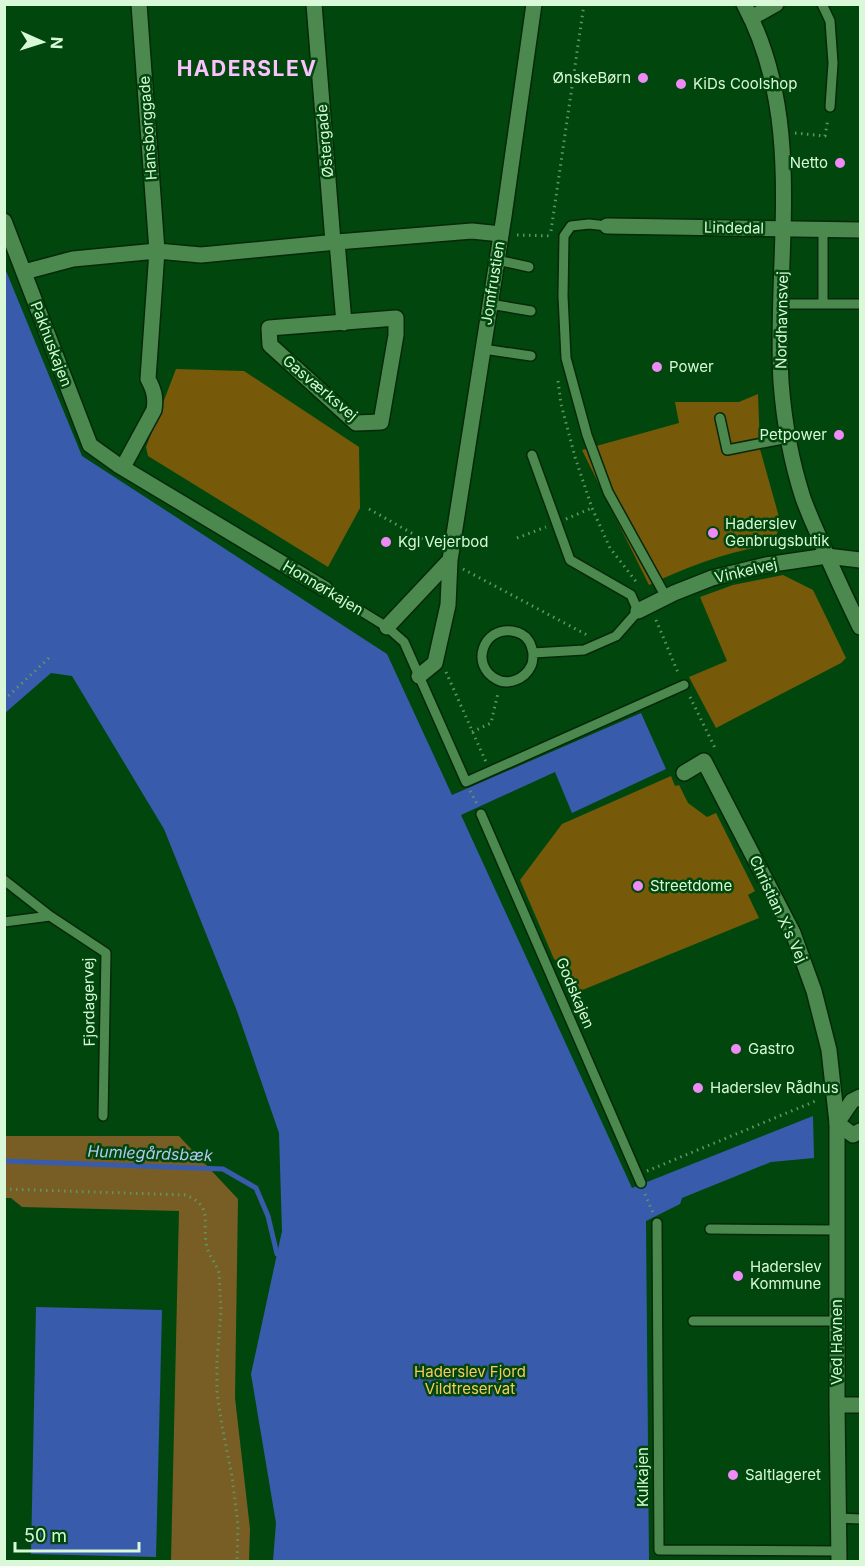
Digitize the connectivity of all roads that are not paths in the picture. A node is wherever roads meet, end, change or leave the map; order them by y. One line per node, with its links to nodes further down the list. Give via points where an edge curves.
1 (139, 4): 15 (street, Hansborggade)
2 (314, 4): 14 (street, Østergade)
3 (534, 4): 13 (street, Jomfrustien)
4 (776, 4): 6 (street)
5 (822, 4): 7 (lane, via 830,21)
6 (748, 11): 10 (street, Nordhavnsvej, via 770,68 779,114 784,158)
7 (830, 107)
8 (4, 221): 18 (street, Pakhuskajen)
9 (607, 226): 10 (street, Lindedal); 36 (lane, via 571,226 564,236 566,358 586,435 608,492)
10 (784, 229): 11 (street, Lindedal); 20 (street, Nordhavnsvej)
11 (823, 229): 12 (street, Lindedal); 21 (lane)
12 (861, 230)
13 (501, 234): 14 (street, via 472,231); 16 (street, Jomfrustien)
14 (335, 242): 15 (street, via 201,255); 24 (street)
15 (157, 251): 18 (street, via 73,259); 31 (street, Hansborggade, via 148,379 156,401)
16 (497, 260): 17 (lane); 19 (street, Jomfrustien)
17 (529, 267)
18 (24, 272): 30 (street, Pakhuskajen, via 90,445)
19 (490, 304): 23 (lane); 25 (street, Jomfrustien)
20 (782, 304): 21 (lane); 28 (street, Nordhavnsvej, via 782,382)
21 (823, 304): 22 (lane)
22 (861, 304)
23 (531, 311)
24 (344, 323): 24 (street, Gasværksvej, via 269,328 270,345 356,423 381,422 396,318)
25 (483, 348): 26 (lane); 33 (street, Jomfrustien)
26 (531, 356)
27 (720, 418): 28 (lane, via 727,450)
28 (788, 438): 32 (street, Nordhavnsvej, via 804,499)
29 (532, 455): 37 (lane, via 570,560 632,595)
30 (109, 459): 31 (street, Honnørkajen)
31 (123, 468): 35 (street, Honnørkajen)
32 (827, 556): 34 (street, Vinkelvej); 36 (street, Vinkelvej, via 712,578); 39 (street, Nordhavnsvej)
33 (450, 558): 38 (street); 41 (street, Jomfrustien, via 448,605 435,663)
34 (861, 560)
35 (325, 589): 38 (lane, Honnørkajen)
36 (666, 597): 37 (street, Vinkelvej)
37 (638, 611): 40 (lane, Vinkelvej, via 616,636 584,650)
38 (387, 627): 41 (lane, Honnørkajen, via 404,642)
39 (861, 627)
40 (533, 653): 40 (lane, via 531,666 523,677 511,682 497,680 486,672 481,659 483,646 492,635 504,630 517,632 528,640)
41 (419, 676): 42 (lane, Honnørkajen, via 466,782)
42 (684, 686)
43 (684, 773): 50 (street, Christian X's Vej, via 704,761 793,933 814,991 829,1050)
44 (481, 814): 52 (lane, Godskajen)
45 (4, 880): 46 (lane, Fjordagervej)
46 (50, 916): 47 (lane); 49 (lane, Fjordagervej, via 106,953)
47 (4, 922)
48 (861, 1097): 50 (street, via 852,1101)
49 (103, 1116)
50 (837, 1123): 51 (street, via 853,1135); 55 (street, Ved Havnen)
51 (861, 1131)
52 (639, 1179)
53 (657, 1223): 62 (lane, Kulkajen, via 659,1550)
54 (710, 1230): 55 (lane)
55 (837, 1230): 57 (street, Ved Havnen)
56 (693, 1321): 57 (lane)
57 (837, 1321): 58 (street, Ved Havnen)
58 (837, 1405): 59 (street); 60 (street, Ved Havnen)
59 (861, 1405)
60 (838, 1518): 61 (lane); 62 (street, Ved Havnen)
61 (861, 1519)
62 (839, 1556)

